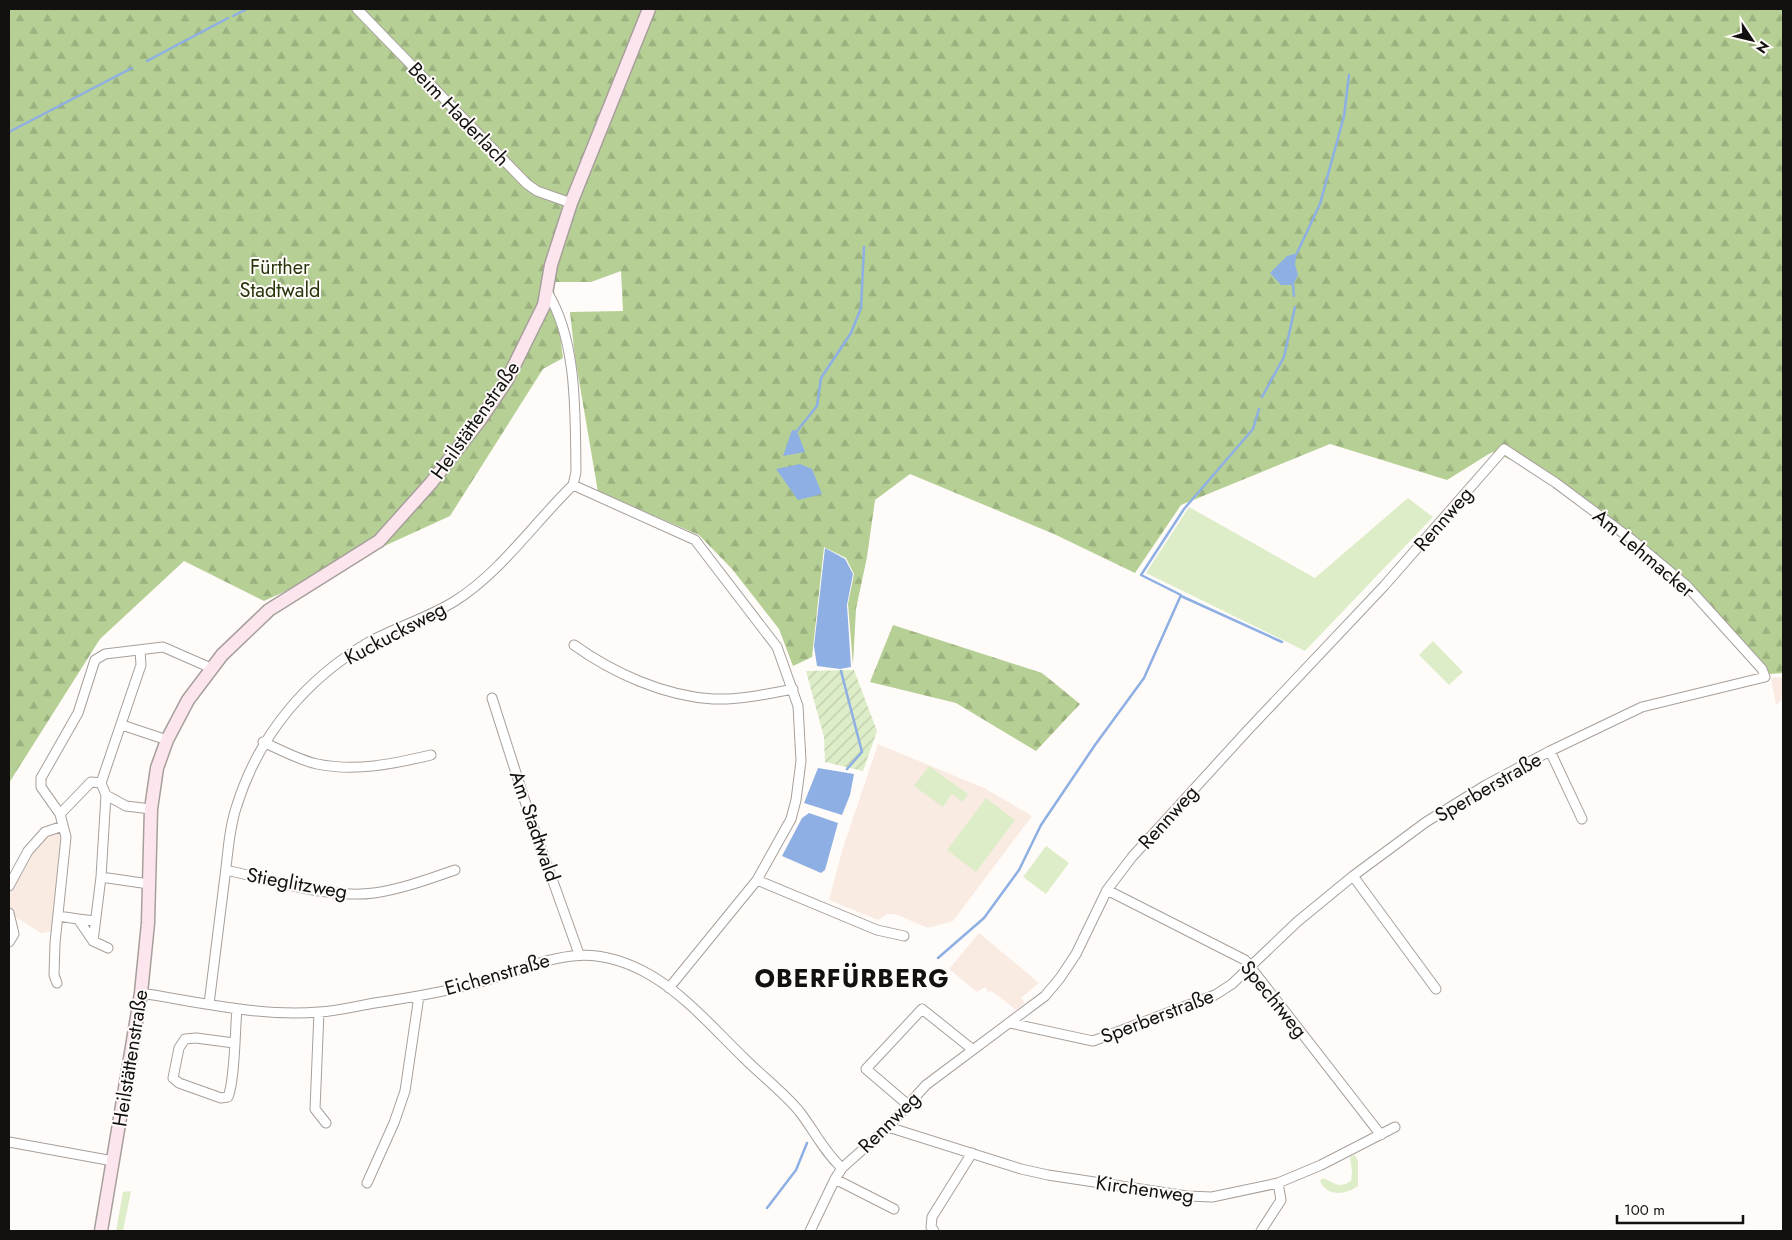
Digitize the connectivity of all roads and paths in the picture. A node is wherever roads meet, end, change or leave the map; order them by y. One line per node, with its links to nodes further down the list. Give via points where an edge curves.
1 (357, 9): 3 (street, Beim Haderlach, via 527,184 537,191)
2 (650, 9): 3 (street, Heilstättenstraße)
3 (571, 202): 4 (street, Heilstättenstraße, via 550,265)
4 (547, 292): 6 (street, via 559,313 573,381 576,472); 9 (street, Heilstättenstraße, via 534,330 508,380 431,483 379,541 268,610)
5 (1504, 449): 10 (street, Am Lehmacker, via 1624,534 1687,586 1762,669); 31 (street, Rennweg, via 1384,586 1132,857)
6 (573, 485): 11 (street, via 695,540 777,647); 15 (street, Kuckucksweg, via 474,586 454,602 370,642 332,668 305,691)
7 (574, 645): 11 (street, via 610,669 685,695 712,699 741,698)
8 (140, 651): 9 (street, via 164,647); 13 (street, via 142,665); 21 (street, via 105,654 95,660 78,713 41,778 41,786)
9 (211, 668): 14 (street, Heilstättenstraße, via 188,700)
10 (1765, 677): 16 (street, Sperberstraße, via 1642,707)
11 (793, 689): 28 (street, via 801,734 796,800 783,836)
12 (492, 698): 40 (street, Am Stadtwald)
13 (122, 725): 14 (street); 18 (street)
14 (167, 740): 20 (street, Heilstättenstraße, via 157,768)
15 (264, 742): 17 (street, via 316,764 348,768 384,766); 24 (street, Kuckucksweg, via 236,807)
16 (1550, 751): 22 (street, Sperberstraße); 26 (street, Sperberstraße, via 1426,822)
17 (431, 755)
18 (101, 783): 19 (street); 21 (street, via 91,782)
19 (106, 795): 20 (street, via 126,806); 27 (street)
20 (151, 809): 29 (street, Heilstättenstraße)
21 (60, 814): 23 (street)
22 (1582, 819)
23 (63, 826): 30 (street, via 44,832 28,851); 33 (street, via 66,837)
24 (226, 870): 25 (street, Stieglitzweg, via 331,893 372,893); 47 (street, Kuckucksweg)
25 (455, 870)
26 (1354, 876): 41 (street, Sperberstraße, via 1297,922); 44 (street)
27 (101, 877): 29 (street); 35 (street)
28 (757, 880): 36 (street, via 877,930); 43 (street)
29 (150, 884): 45 (street, Heilstättenstraße)
30 (9, 886)
31 (1107, 890): 41 (street, Spechtweg, via 1236,954); 50 (street, Rennweg, via 1076,954 1060,978 1045,996)
32 (9, 914): 38 (street, via 14,934)
33 (58, 916): 34 (street); 42 (street, via 54,975)
34 (78, 919): 35 (street); 37 (street)
35 (95, 921): 37 (street)
36 (904, 936)
37 (93, 941): 39 (street)
38 (9, 942)
39 (108, 948)
40 (579, 954): 43 (street, Eichenstraße, via 636,968); 46 (street, Eichenstraße, via 547,959 473,984)
41 (1250, 967): 50 (street, Sperberstraße, via 1215,996 1093,1041); 57 (street, Spechtweg)
42 (57, 983)
43 (669, 988): 61 (street, Eichenstraße, via 791,1102)
44 (1436, 989)
45 (141, 993): 47 (street, Eichenstraße); 60 (street, Heilstättenstraße)
46 (419, 996): 49 (street, Eichenstraße); 63 (street, via 405,1091)
47 (209, 1004): 48 (street, Eichenstraße)
48 (237, 1008): 49 (street, Eichenstraße, via 281,1013); 51 (street)
49 (319, 1012): 54 (street, via 315,1109)
50 (1010, 1023): 52 (street, Rennweg)
51 (234, 1042): 51 (street, via 185,1039 179,1048 172,1078 221,1098 228,1097)
52 (972, 1049): 53 (street, Rennweg); 53 (street, via 922,1009 866,1069)
53 (907, 1104): 55 (street, Rennweg)
54 (326, 1123)
55 (888, 1127): 59 (street, Kirchenweg); 61 (street, Rennweg)
56 (1395, 1127): 57 (street, Kirchenweg)
57 (1380, 1135): 64 (street, Kirchenweg)
58 (9, 1142): 60 (street)
59 (972, 1153): 64 (street, Kirchenweg, via 1048,1175 1188,1196 1212,1198); 68 (street, via 932,1217 930,1227)
60 (113, 1161): 66 (street, Heilstättenstraße)
61 (842, 1168): 62 (street, Rennweg)
62 (835, 1179): 65 (street); 67 (street, Rennweg)
63 (367, 1183)
64 (1278, 1183): 69 (street, via 1281,1200)
65 (894, 1209)
66 (101, 1231)
67 (810, 1231)
68 (934, 1231)
69 (1261, 1231)

